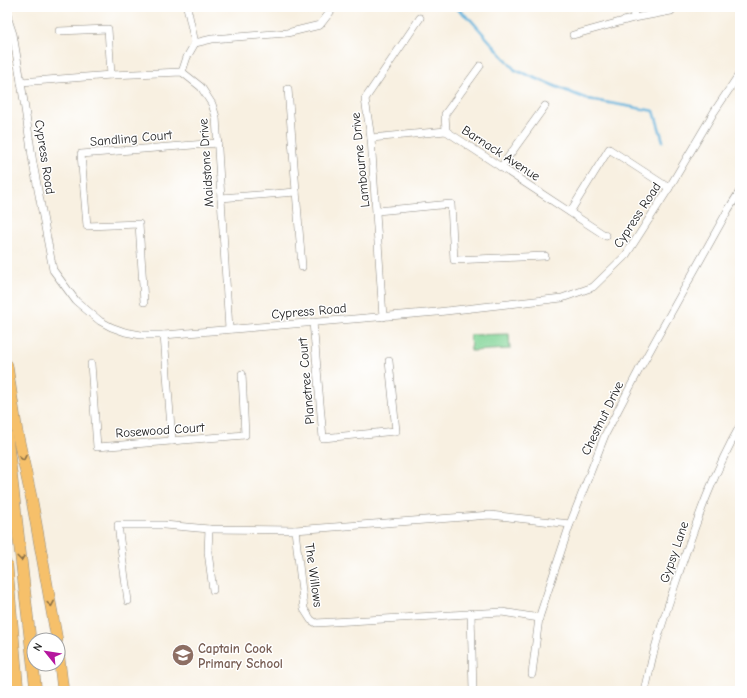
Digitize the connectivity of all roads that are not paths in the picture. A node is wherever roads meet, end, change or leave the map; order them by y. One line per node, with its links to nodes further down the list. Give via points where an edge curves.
1 (187, 7): 10 (street)
2 (334, 7): 10 (street, via 320,25 287,33 212,39)
3 (633, 7): 7 (street)
4 (671, 7): 7 (street, via 671,11)
5 (7, 10): 15 (street, Cypress Road)
6 (420, 18): 19 (street, Lambourne Drive, via 365,100)
7 (634, 18): 9 (street)
8 (59, 32): 14 (street, via 108,29)
9 (573, 35)
10 (195, 44): 12 (street)
11 (480, 66): 18 (street, via 446,114)
12 (182, 72): 14 (street); 20 (street, Maidstone Drive, via 202,87 212,104)
13 (740, 73): 22 (street, Cypress Road)
14 (111, 75): 15 (street)
15 (22, 82): 35 (street, Cypress Road, via 33,163 53,270 76,301 100,321 125,332)
16 (288, 89): 24 (street)
17 (545, 106): 21 (street)
18 (446, 131): 19 (street, Barnack Avenue); 21 (street, Barnack Avenue)
19 (371, 138): 26 (street, Lambourne Drive)
20 (218, 143): 25 (street, Maidstone Drive); 31 (street, Sandling Court, via 81,154 87,226 139,224)
21 (501, 167): 27 (street, Barnack Avenue)
22 (669, 188): 27 (street, via 609,149); 32 (street, Cypress Road, via 626,255 593,287 562,298)
23 (740, 191): 43 (street, Chestnut Drive, via 605,435)
24 (296, 192): 25 (street); 30 (street)
25 (221, 198): 34 (street, Maidstone Drive)
26 (377, 211): 29 (street, via 451,204 454,260); 32 (street, Lambourne Drive)
27 (570, 212): 28 (street, Barnack Avenue)
28 (606, 236)
29 (545, 256)
30 (302, 267)
31 (144, 302)
32 (383, 317): 33 (street, Cypress Road)
33 (313, 322): 34 (street, Cypress Road); 36 (street, Planetree Court, via 323,438 396,431)
34 (229, 329): 35 (street, Cypress Road)
35 (164, 335): 42 (street)
36 (389, 361)
37 (91, 364): 42 (street, Rosewood Court, via 97,447)
38 (7, 365): 51 (highway, one-way to 51)
39 (242, 374): 42 (street, Rosewood Court, via 245,435)
40 (740, 426): 58 (street, Gypsy Lane, via 712,482 694,527 653,654)
41 (7, 435): 55 (highway, one-way to 55)
42 (172, 440)
43 (570, 524): 45 (street, The Willows, via 490,515); 50 (street, Chestnut Drive)
44 (208, 529): 45 (street); 47 (street); 48 (street, via 164,525 118,525)
45 (295, 530): 49 (street, The Willows, via 304,609 316,623)
46 (7, 565): 54 (highway)
47 (213, 590)
48 (128, 601)
49 (471, 613): 50 (street, The Willows, via 502,612); 57 (street)
50 (540, 618): 53 (street, Chestnut Drive)
51 (56, 632)
52 (61, 672): 56 (highway)
53 (532, 674)
54 (18, 691)
55 (36, 691)
56 (63, 691)
57 (473, 691)
58 (645, 691)

